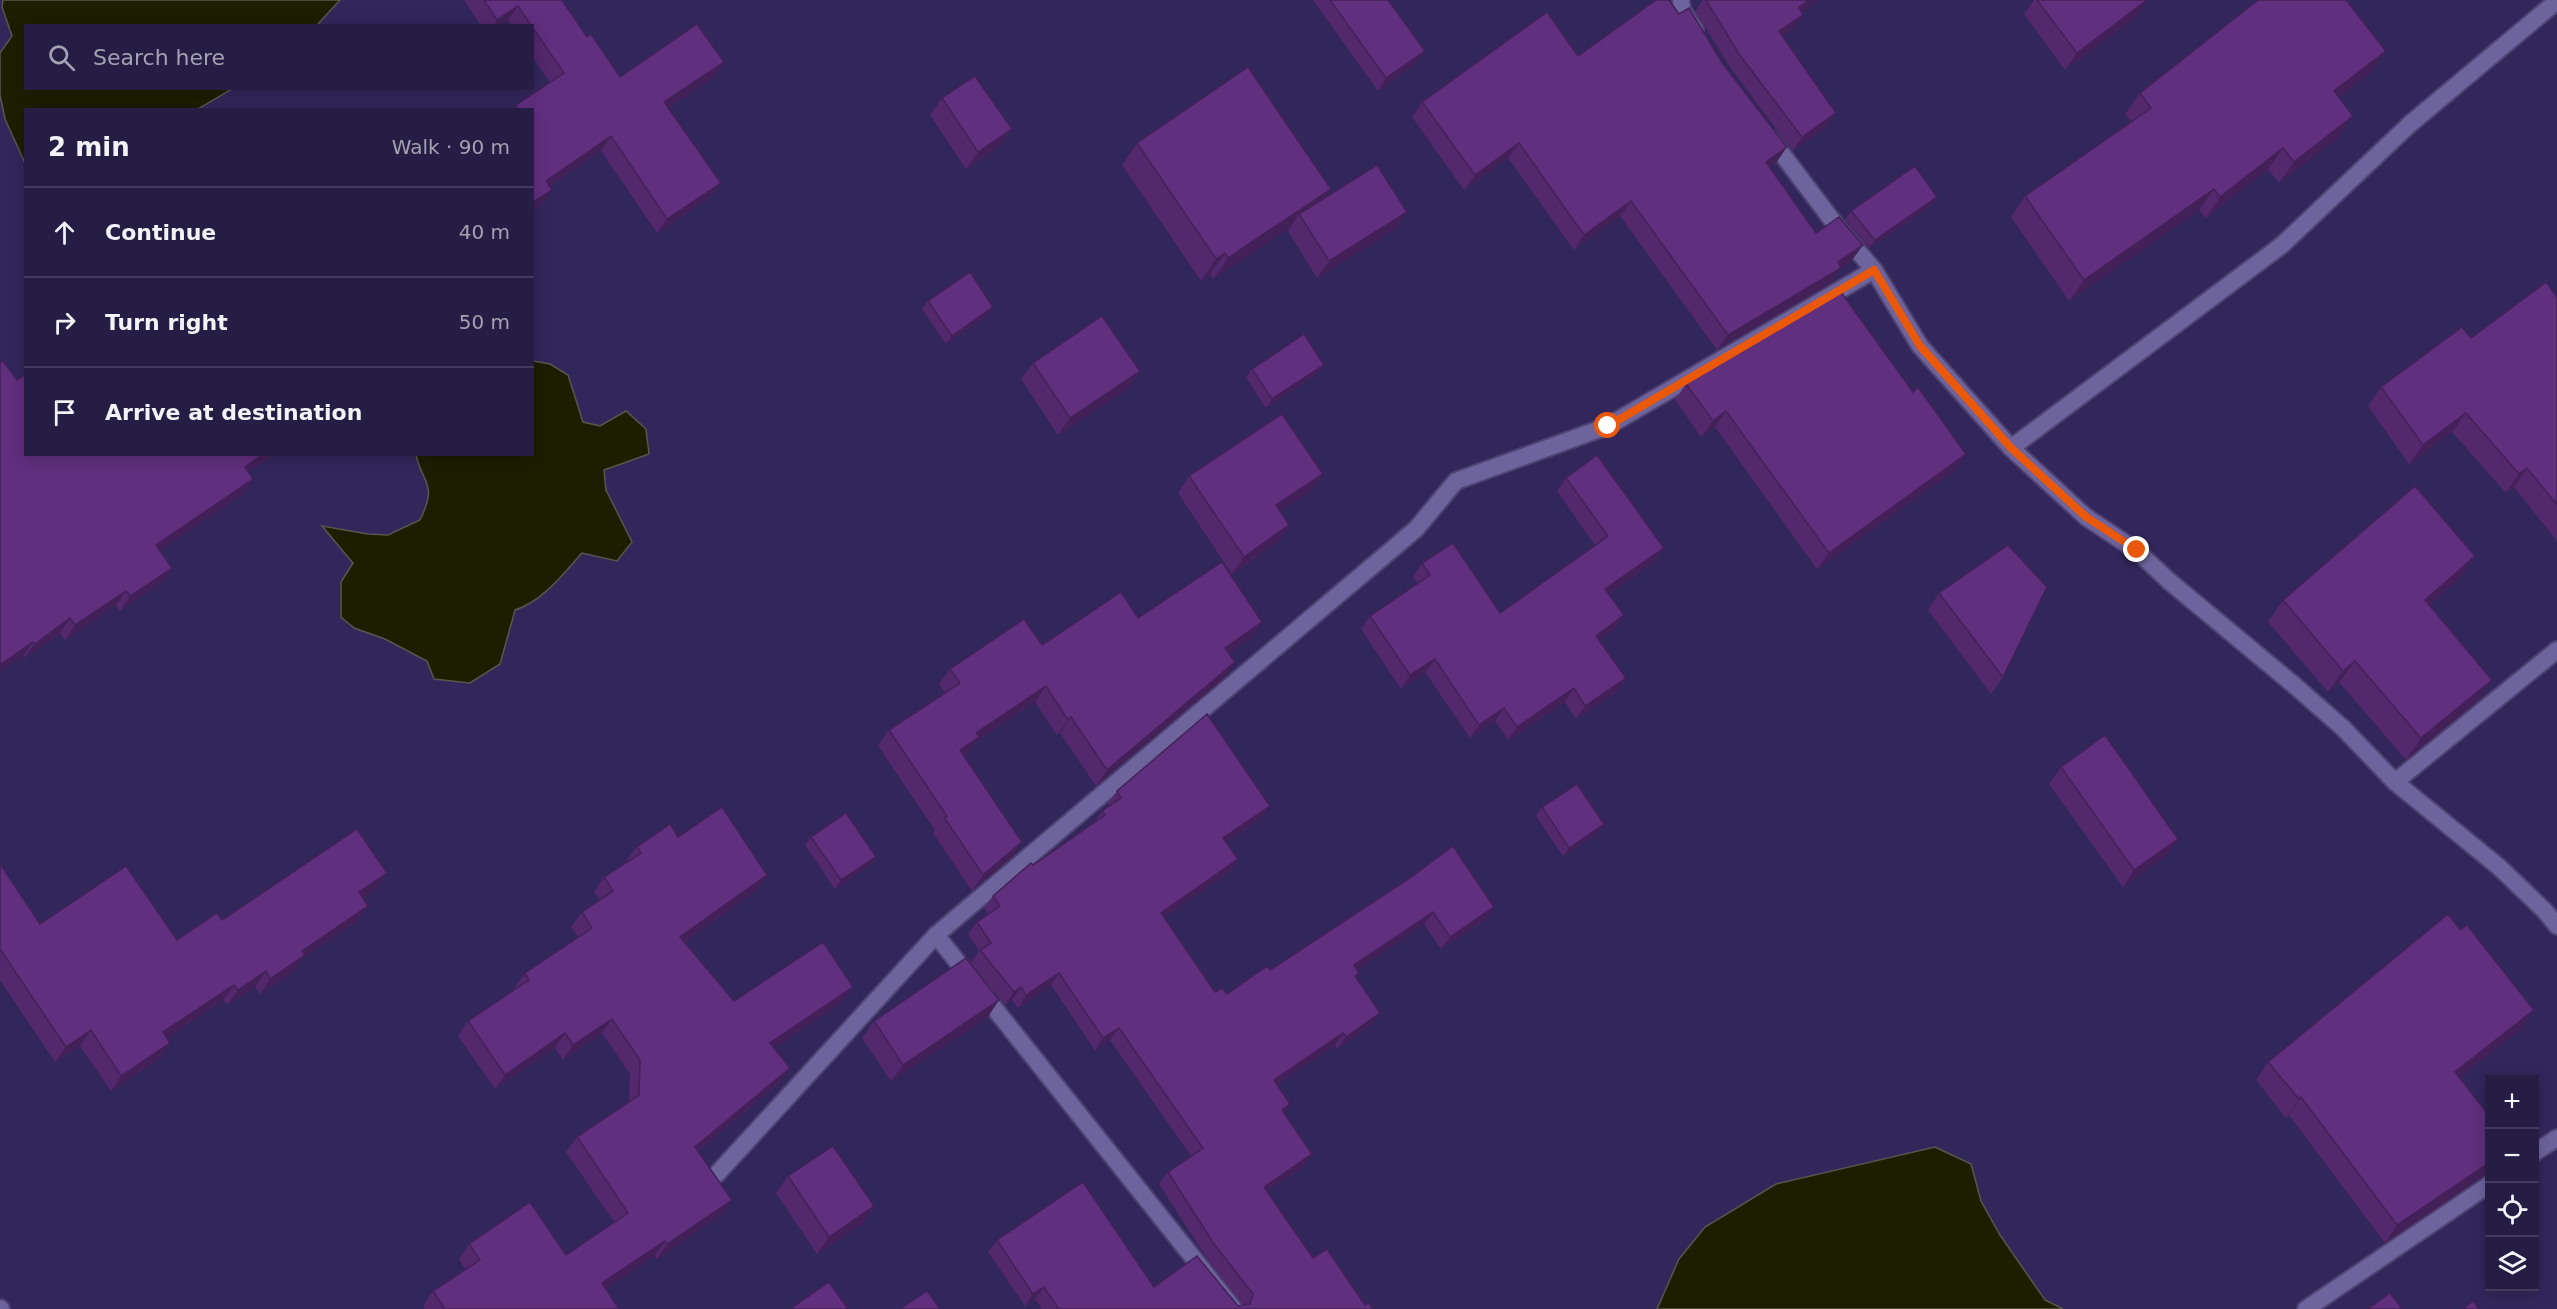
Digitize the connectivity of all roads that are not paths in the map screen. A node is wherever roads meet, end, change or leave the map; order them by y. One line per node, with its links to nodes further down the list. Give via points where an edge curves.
1 (1681, 0): 3 (street, via 1682,10)
2 (2557, 1): 6 (street, via 2410,124 2282,245)
3 (1704, 46)
4 (1763, 129): 5 (street)
5 (1874, 270): 6 (street, via 1920,346); 10 (street, via 1608,426 1456,481 1416,529)
6 (2011, 448): 8 (street, via 2086,517 2137,550 2294,685)
7 (2557, 650): 8 (street)
8 (2395, 782): 9 (street, via 2499,867)
9 (2557, 926)
10 (936, 935): 13 (street); 15 (street)
11 (2557, 1138): 12 (street)
12 (2539, 1150)
13 (716, 1175)
14 (2485, 1187): 16 (street)
15 (1234, 1309)
16 (2306, 1309)

